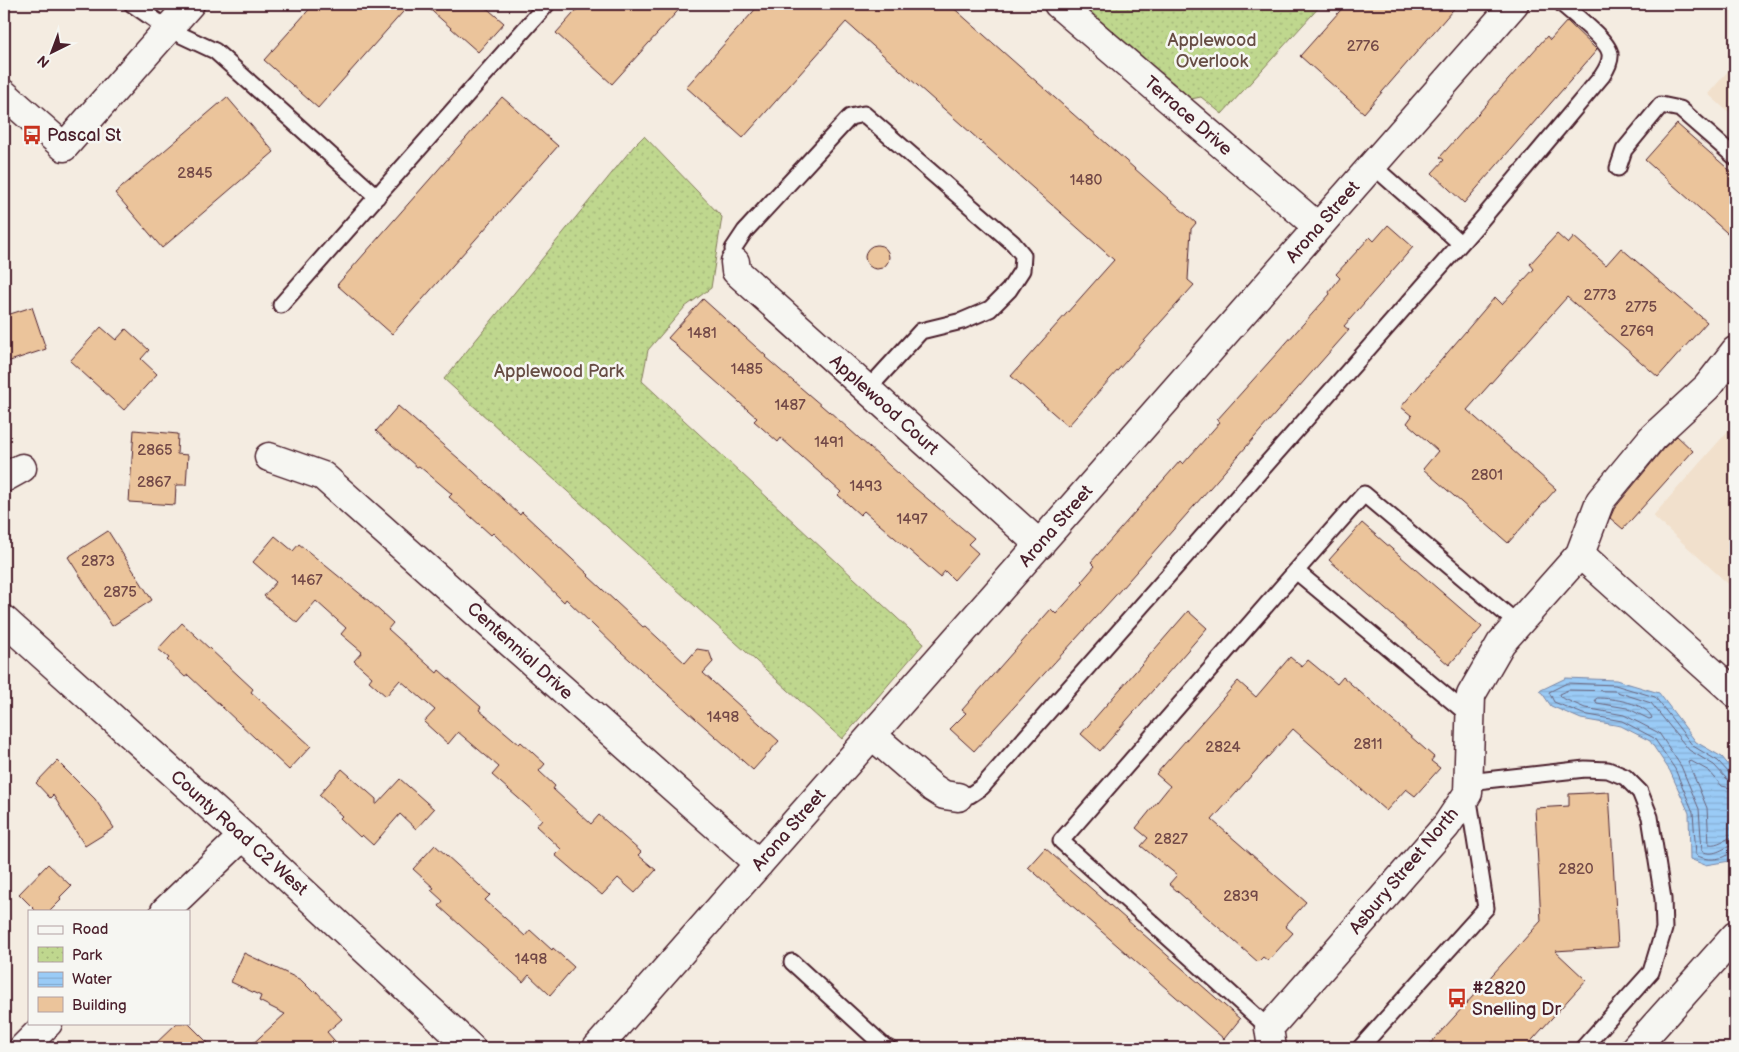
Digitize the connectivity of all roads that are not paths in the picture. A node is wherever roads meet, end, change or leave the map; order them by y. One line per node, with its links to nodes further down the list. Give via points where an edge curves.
1 (132, 4): 7 (lane)
2 (190, 4): 7 (street)
3 (548, 4): 12 (lane)
4 (1058, 4): 13 (street, Terrace Drive)
5 (1514, 4): 10 (street, Arona Street)
6 (1562, 4): 14 (lane, via 1606,43 1610,54 1608,66)
7 (168, 29): 8 (street, via 64,147); 12 (lane, via 215,51)
8 (4, 94)
9 (1735, 158): 11 (lane, via 1680,109 1661,105 1624,150)
10 (1373, 166): 13 (street, Arona Street); 14 (lane)
11 (1618, 168)
12 (377, 197): 16 (lane)
13 (1318, 228): 20 (street, Arona Street)
14 (1460, 243): 29 (lane, via 982,787)
15 (735, 262): 18 (street, Applewood Court, via 736,271); 18 (lane, via 733,248 745,231 850,117 864,114 1013,243 1023,255 1022,270 1009,290 990,309 962,322 921,331)
16 (282, 305)
17 (1735, 351): 21 (street, via 1707,387 1652,438 1600,501)
18 (868, 390): 20 (street, Applewood Court)
19 (269, 457): 31 (street, Centennial Drive, via 323,476)
20 (1040, 545): 27 (street, Arona Street)
21 (1580, 554): 24 (street); 25 (street)
22 (1296, 571): 24 (lane, via 1364,494); 26 (lane); 36 (lane, via 1061,842)
23 (4, 620): 30 (street, County Road C2 West)
24 (1518, 624): 26 (street, via 1501,643 1471,695)
25 (1735, 693)
26 (1471, 717): 28 (street)
27 (872, 735): 29 (street, via 933,788); 31 (street, Arona Street)
28 (1468, 788): 36 (street, Asbury Street North, via 1446,826); 41 (lane, via 1486,908); 42 (lane, via 1585,769 1608,770 1625,777 1640,792 1650,817 1663,900 1664,929 1651,972)
29 (958, 798)
30 (243, 836): 32 (street); 38 (street, County Road C2 West)
31 (759, 864): 39 (street, Arona Street)
32 (166, 910)
33 (1735, 936): 43 (street)
34 (792, 962): 40 (lane)
35 (47, 1024): 37 (street)
36 (1270, 1038)
37 (22, 1048)
38 (471, 1048)
39 (597, 1048)
40 (888, 1048)
41 (1360, 1048)
42 (1583, 1048)
43 (1635, 1048)

